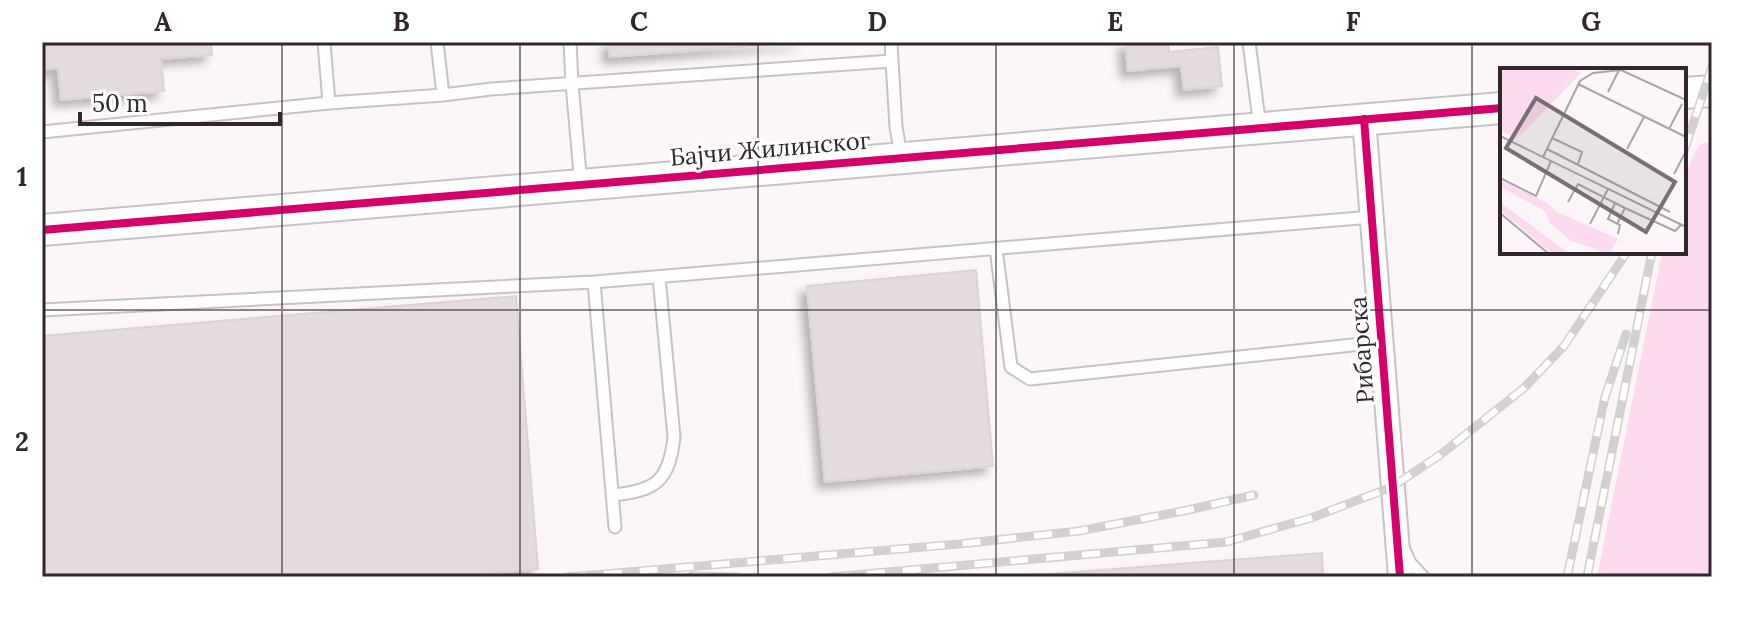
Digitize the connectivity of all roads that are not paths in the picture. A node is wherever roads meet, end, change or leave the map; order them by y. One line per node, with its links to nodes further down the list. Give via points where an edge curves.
1 (324, 42): 11 (lane)
2 (437, 42): 10 (lane)
3 (570, 42): 7 (lane)
4 (891, 42): 6 (lane)
5 (1249, 42): 14 (lane)
6 (892, 61): 7 (lane); 16 (lane)
7 (572, 84): 10 (lane); 17 (lane)
8 (1712, 91): 9 (street)
9 (1686, 93)
10 (443, 95): 11 (lane)
11 (329, 103): 15 (lane)
12 (1500, 108): 13 (street, Бајчи Жилинског)
13 (1364, 119): 14 (street, Бајчи Жилинског); 18 (street, Рибарска)
14 (1261, 129): 16 (street, Бајчи Жилинског)
15 (42, 132)
16 (901, 157): 17 (street, Бајчи Жилинског)
17 (582, 185): 19 (street, Бајчи Жилинског)
18 (1372, 217): 20 (lane); 24 (street, Рибарска)
19 (42, 230)
20 (996, 248): 21 (lane); 24 (lane, via 1011,367 1030,379)
21 (659, 277): 22 (lane); 25 (lane, via 672,457 652,486)
22 (594, 282): 23 (lane); 25 (lane)
23 (42, 310)
24 (1381, 342): 27 (street, Рибарска)
25 (612, 495): 26 (lane)
26 (615, 527)
27 (1397, 534): 28 (street, Рибарска); 29 (lane)
28 (1400, 577)
29 (1423, 577)

